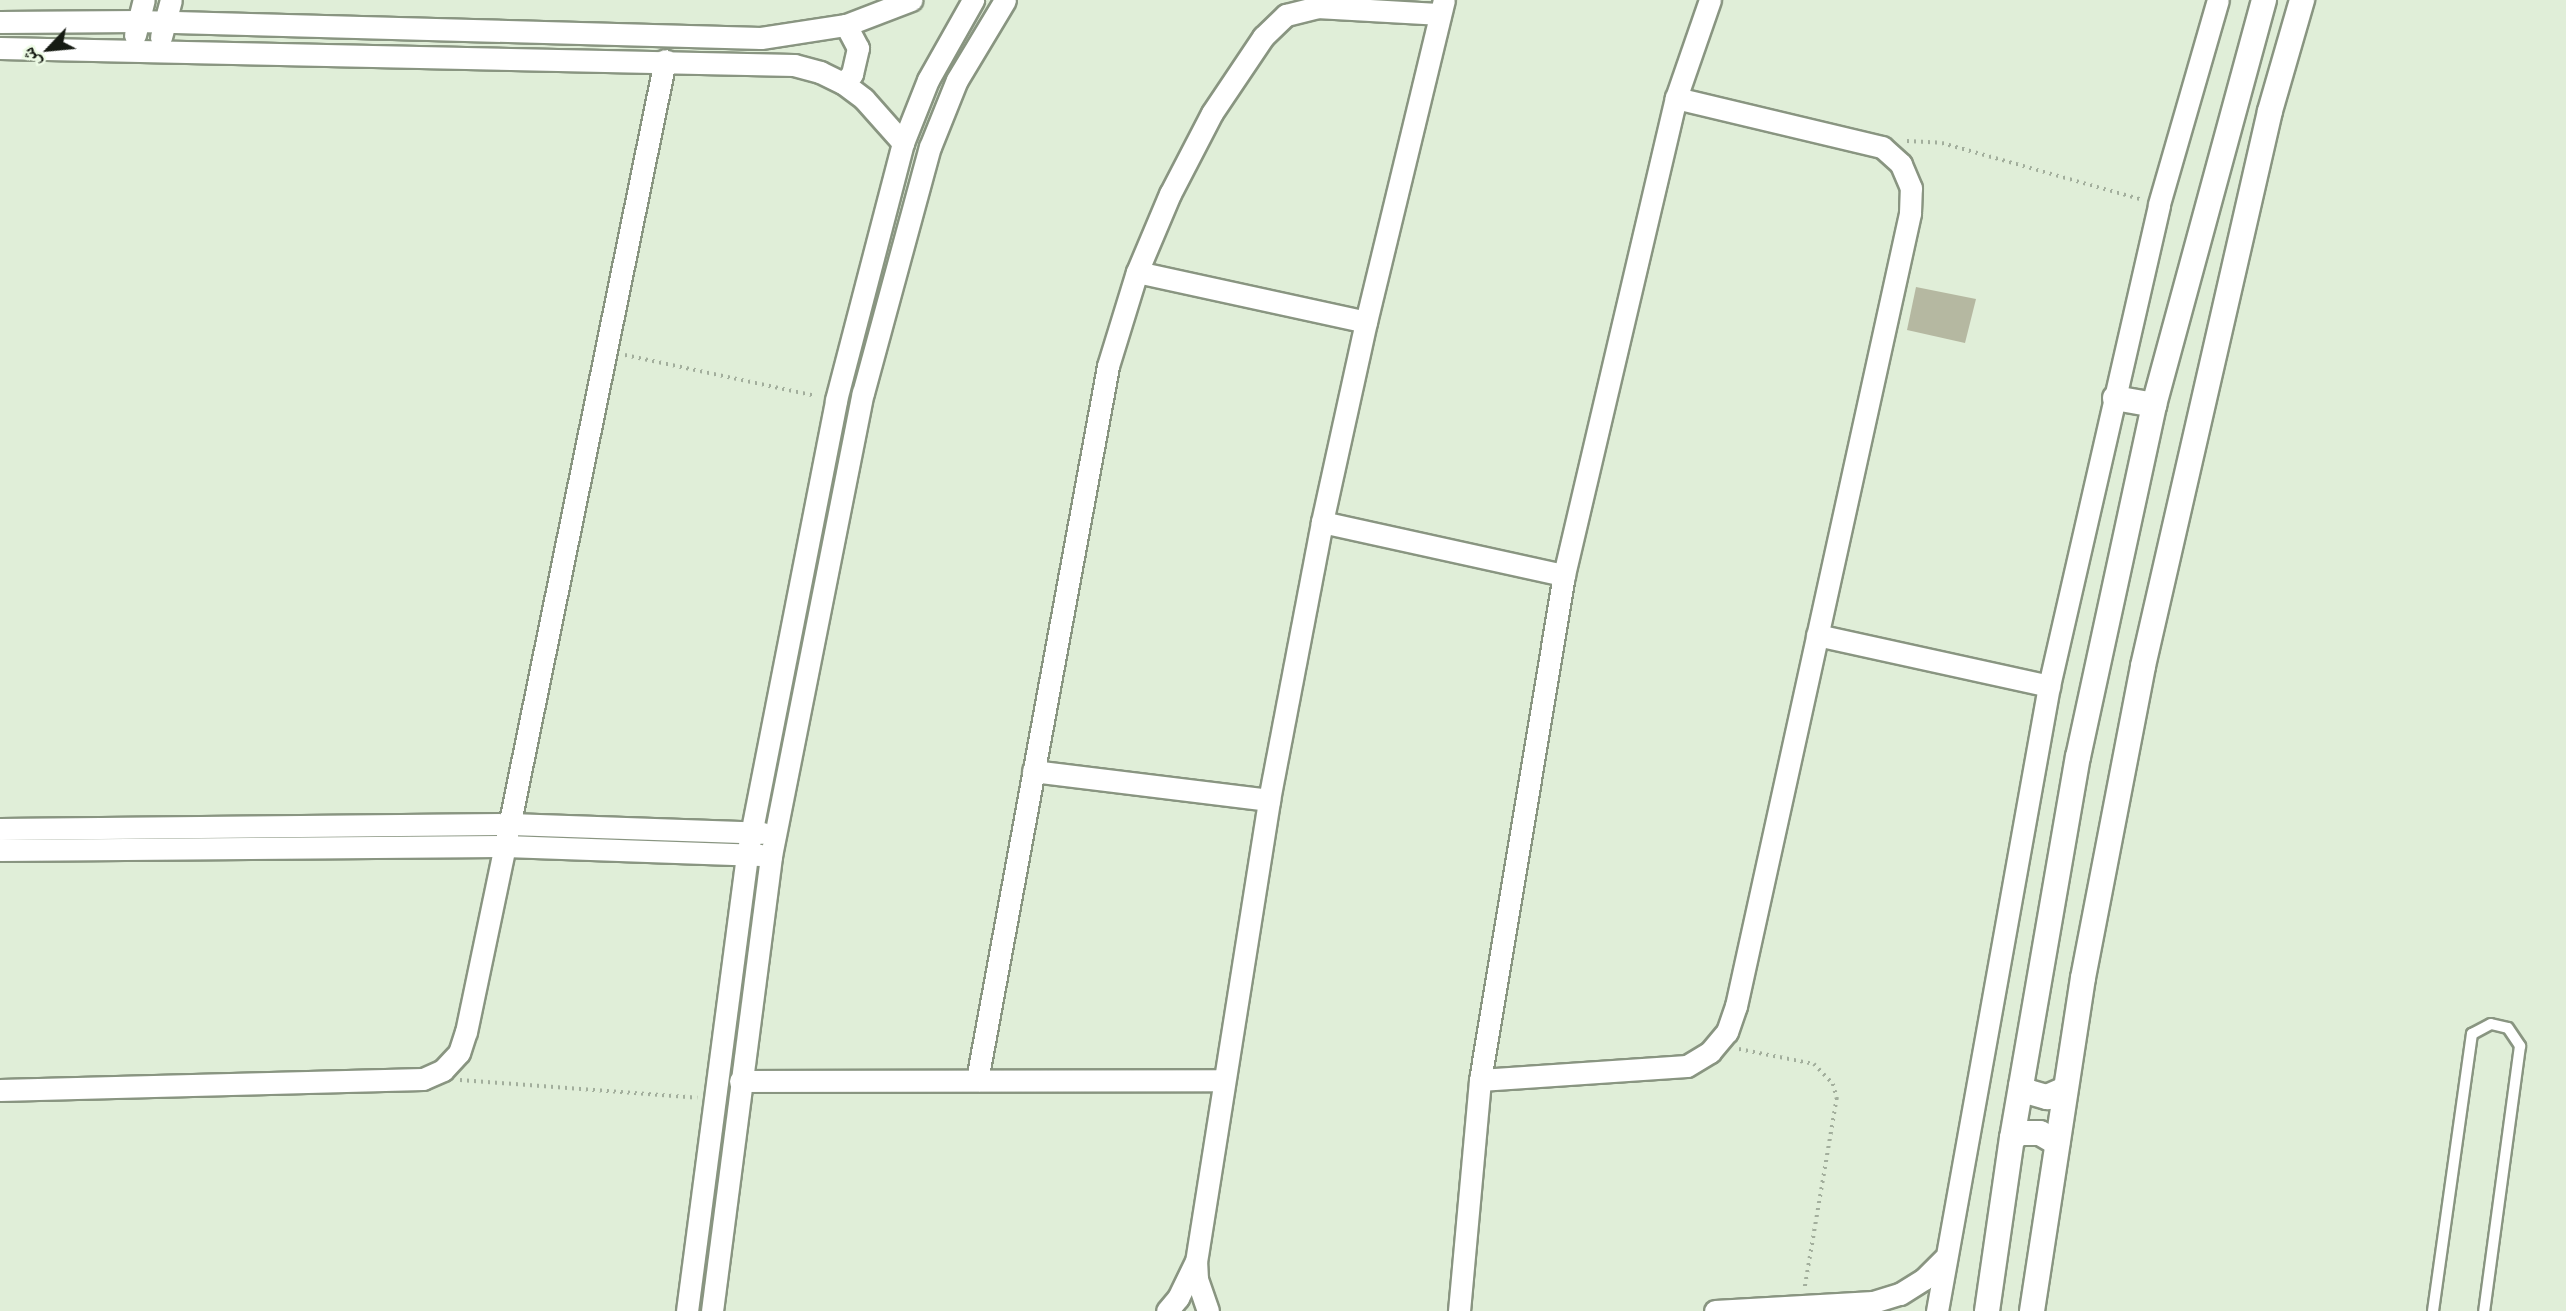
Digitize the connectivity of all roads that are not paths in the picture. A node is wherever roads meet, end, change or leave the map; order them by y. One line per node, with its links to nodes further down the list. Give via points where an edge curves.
1 (144, 0): 12 (street)
2 (171, 0): 14 (street)
3 (911, 0): 15 (street)
4 (973, 0): 22 (street, via 928,80)
5 (1005, 0): 36 (street, via 957,80 919,182 863,393)
6 (1710, 0): 21 (street)
7 (2204, 0): 11 (street)
8 (2264, 0): 26 (street)
9 (2302, 0): 47 (street, via 2270,111 2143,666)
10 (1442, 7): 23 (street, via 1318,7 1286,15 1273,24 1212,113); 24 (street)
11 (2215, 10): 25 (street, via 2159,204)
12 (138, 21): 13 (street); 14 (street); 17 (street)
13 (0, 22)
14 (165, 24): 15 (street, via 761,38); 18 (street)
15 (846, 25): 20 (street, via 858,48 852,74)
16 (0, 48): 17 (street)
17 (131, 51): 18 (street)
18 (157, 52): 19 (street)
19 (665, 60): 20 (street, via 794,65); 33 (street)
20 (843, 83): 22 (street, via 864,99)
21 (1676, 98): 28 (street); 29 (street, via 1882,147 1901,164 1911,188 1910,213)
22 (903, 143): 35 (street, via 836,400)
23 (1137, 272): 24 (street); 31 (street, via 1094,430)
24 (1366, 322): 27 (street)
25 (2115, 398): 26 (street); 30 (street)
26 (2154, 405): 46 (street, via 2078,757)
27 (1322, 522): 28 (street); 32 (street)
28 (1564, 575): 44 (street)
29 (1817, 635): 30 (street); 44 (street, via 1735,1006 1719,1044 1687,1066)
30 (2049, 686): 51 (street)
31 (1032, 771): 32 (street); 42 (street)
32 (1269, 800): 43 (street)
33 (510, 824): 34 (street); 35 (street); 38 (street)
34 (0, 829): 37 (street)
35 (751, 832): 36 (street); 40 (street)
36 (775, 834): 41 (street)
37 (0, 835)
38 (505, 846): 39 (street); 40 (street); 48 (street, via 466,1032 458,1053 443,1070 423,1079 401,1081)
39 (0, 850)
40 (747, 855): 41 (street); 53 (street)
41 (771, 856): 45 (street)
42 (977, 1080): 43 (street); 45 (street)
43 (1223, 1080): 52 (street)
44 (1480, 1080): 57 (street)
45 (740, 1081): 54 (street)
46 (2021, 1086): 47 (street, via 2047,1097); 49 (street)
47 (2065, 1089): 50 (street)
48 (0, 1090)
49 (2012, 1138): 50 (street, via 2040,1133); 60 (street)
50 (2057, 1143): 61 (street)
51 (1944, 1259): 58 (street, via 1924,1279 1873,1302); 59 (street)
52 (1196, 1262): 55 (street); 56 (street)
53 (687, 1311)
54 (712, 1311)
55 (1167, 1311)
56 (1208, 1311)
57 (1459, 1311)
58 (1715, 1311)
59 (1937, 1311)
60 (1987, 1311)
61 (2032, 1311)
62 (2433, 1311): 63 (lane, via 2472,1034 2491,1024 2508,1028 2520,1046)
63 (2484, 1311)

